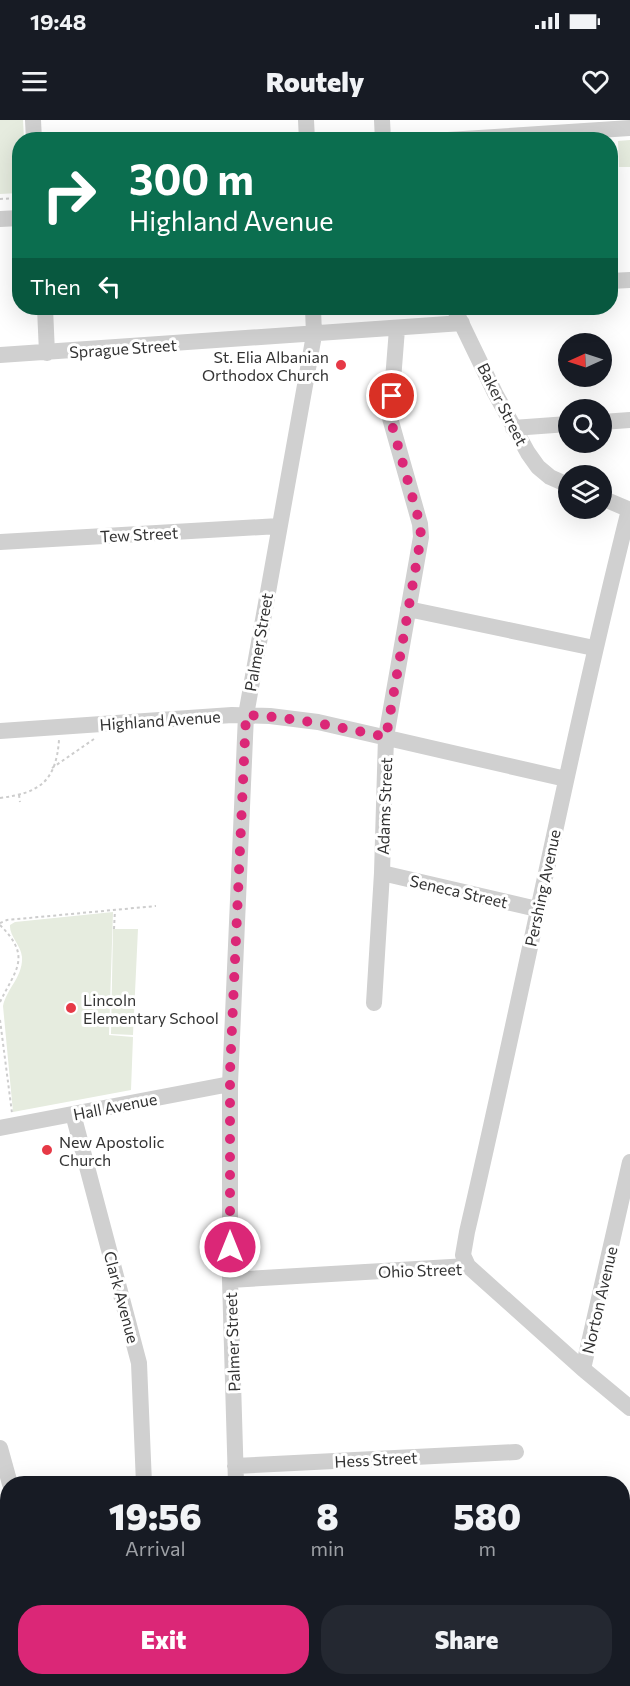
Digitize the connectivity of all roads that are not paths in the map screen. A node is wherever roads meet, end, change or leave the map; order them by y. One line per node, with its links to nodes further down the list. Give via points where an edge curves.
1 (630, 128): 2 (street)
2 (477, 132)
3 (45, 315): 9 (street)
4 (313, 315): 8 (street, Palmer Street)
5 (458, 315): 6 (street, Baker Street)
6 (462, 323): 7 (street, Sprague Street); 14 (street, Baker Street)
7 (397, 329): 8 (street, Sprague Street); 20 (street, Adams Street, via 390,418 421,537)
8 (314, 335): 9 (street, Sprague Street); 18 (street, Palmer Street)
9 (47, 353): 10 (street, Sprague Street)
10 (0, 355)
11 (630, 420): 12 (street)
12 (612, 421)
13 (558, 425): 14 (street)
14 (513, 428): 15 (street, Baker Street, via 538,467)
15 (558, 481)
16 (612, 502): 17 (street)
17 (630, 510): 21 (street, Pershing Avenue)
18 (279, 526): 19 (street, Tew Street); 22 (street, Palmer Street)
19 (0, 542)
20 (408, 609): 21 (street); 24 (street, Adams Street)
21 (594, 648): 25 (street, Pershing Avenue)
22 (246, 715): 23 (street, Highland Avenue); 24 (street, Highland Avenue, via 318,722); 29 (street, Palmer Street)
23 (0, 731)
24 (386, 737): 25 (street, Highland Avenue); 26 (street, Adams Street)
25 (566, 779): 27 (street, Pershing Avenue)
26 (382, 873): 27 (street, Seneca Street); 28 (street, Adams Street)
27 (537, 909): 33 (street, Pershing Avenue, via 467,1232 463,1255)
28 (374, 1003)
29 (230, 1084): 30 (street, Hall Avenue); 34 (street, Palmer Street)
30 (73, 1114): 31 (street, Hall Avenue); 41 (street, Clark Avenue, via 139,1363)
31 (0, 1128)
32 (630, 1162): 35 (street, Norton Avenue)
33 (468, 1266): 34 (street, Ohio Street); 35 (street, Ohio Street)
34 (230, 1280): 39 (street, Palmer Street)
35 (583, 1369): 36 (street, Ohio Street)
36 (630, 1408)
37 (0, 1448): 40 (street)
38 (516, 1452): 39 (street, Hess Street)
39 (236, 1466): 42 (street, Palmer Street)
40 (8, 1476)
41 (144, 1476)
42 (236, 1476)

